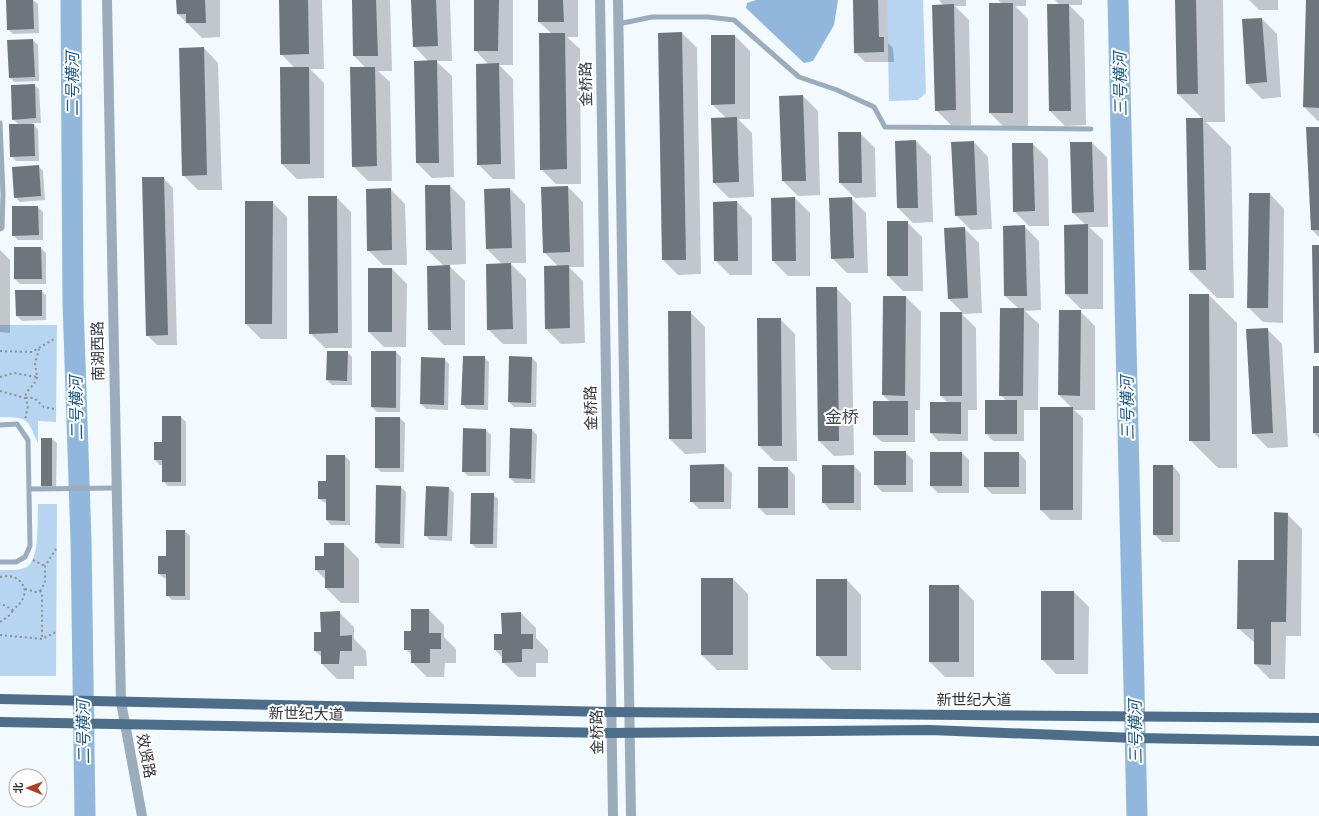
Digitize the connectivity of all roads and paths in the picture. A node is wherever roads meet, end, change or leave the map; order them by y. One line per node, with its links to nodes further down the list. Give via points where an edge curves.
1 (107, 0): 18 (street, 南湖西路)
2 (600, 0): 35 (street, 金桥路)
3 (618, 0): 4 (street)
4 (618, 24): 6 (lane, via 652,17 708,17 734,20 799,77 837,90 874,107 885,127); 36 (street)
5 (0, 124): 7 (lane, via 3,194)
6 (1091, 129)
7 (0, 229)
8 (56, 338): 9 (path)
9 (39, 349): 10 (path, via 23,353); 12 (path, via 35,364)
10 (0, 351)
11 (0, 377): 12 (path, via 14,373)
12 (37, 377): 14 (path)
13 (0, 391): 14 (path)
14 (25, 398): 15 (path, via 34,398 44,407); 16 (path, via 28,406)
15 (56, 409)
16 (25, 420)
17 (0, 425): 19 (lane, via 17,424 28,440)
18 (115, 488): 19 (lane); 34 (street, 南湖西路)
19 (30, 489): 22 (lane, via 30,546 25,557 16,562)
20 (56, 549): 23 (path)
21 (32, 560): 23 (path)
22 (0, 562)
23 (45, 566): 26 (path, via 44,584)
24 (0, 577): 25 (path, via 16,577)
25 (25, 589): 26 (path); 28 (path, via 22,601)
26 (40, 591): 32 (path)
27 (0, 603): 28 (path)
28 (13, 610): 29 (path)
29 (0, 622)
30 (56, 632): 32 (path)
31 (0, 635): 32 (path)
32 (42, 639)
33 (0, 699): 34 (main road, 新世纪大道)
34 (121, 702): 35 (main road, 新世纪大道); 39 (street, 效贤路)
35 (611, 712): 36 (main road, 新世纪大道); 40 (street, 金桥路)
36 (629, 713): 37 (main road, 新世纪大道); 41 (street)
37 (1319, 718)
38 (0, 722): 39 (main road, 新世纪大道)
39 (125, 725): 40 (main road, 新世纪大道); 43 (street, 效贤路)
40 (612, 733): 41 (main road, 新世纪大道); 44 (street, 金桥路)
41 (630, 733): 42 (main road, 新世纪大道, via 930,730 1135,738); 45 (street)
42 (1319, 741)
43 (142, 816)
44 (613, 816)
45 (631, 816)

